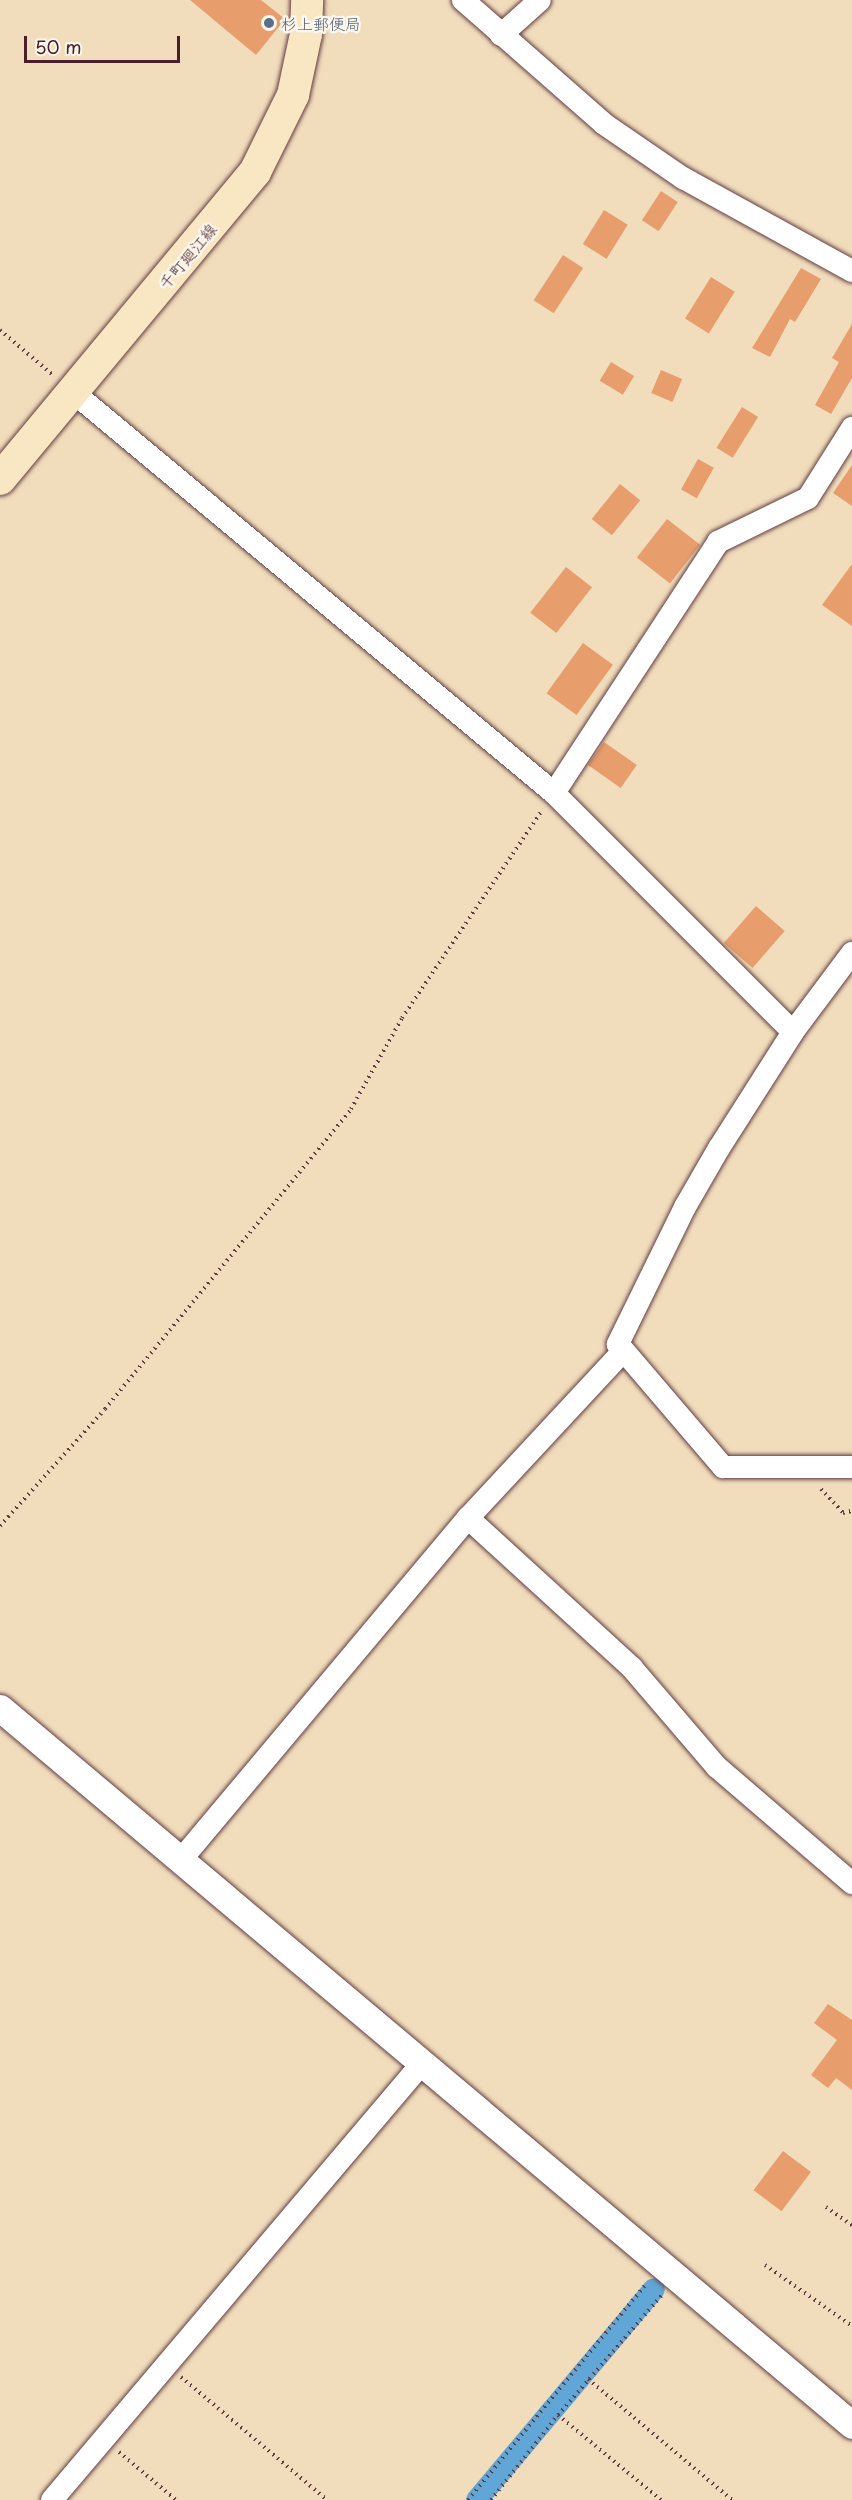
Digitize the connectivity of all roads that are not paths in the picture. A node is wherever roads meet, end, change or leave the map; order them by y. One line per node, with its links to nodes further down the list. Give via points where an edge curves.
1 (307, 0): 6 (main road, 千町廻江線, via 306,34 293,95 255,172)
2 (463, 0): 4 (street)
3 (540, 0): 4 (street)
4 (501, 35): 5 (street, via 604,124 683,178)
5 (852, 271)
6 (73, 392): 8 (main road, 千町廻江線); 9 (street)
7 (852, 428): 9 (street, via 808,498 718,542)
8 (0, 479)
9 (554, 793): 11 (street)
10 (852, 953): 11 (street)
11 (793, 1032): 12 (street, via 685,1207 618,1344)
12 (622, 1352): 13 (street, via 723,1467); 14 (street)
13 (852, 1467)
14 (468, 1518): 16 (street); 17 (street, via 632,1668 717,1767)
15 (0, 1708): 16 (street)
16 (180, 1861): 18 (street)
17 (852, 1882)
18 (423, 2062): 19 (street); 20 (street)
19 (852, 2425)
20 (52, 2500)

